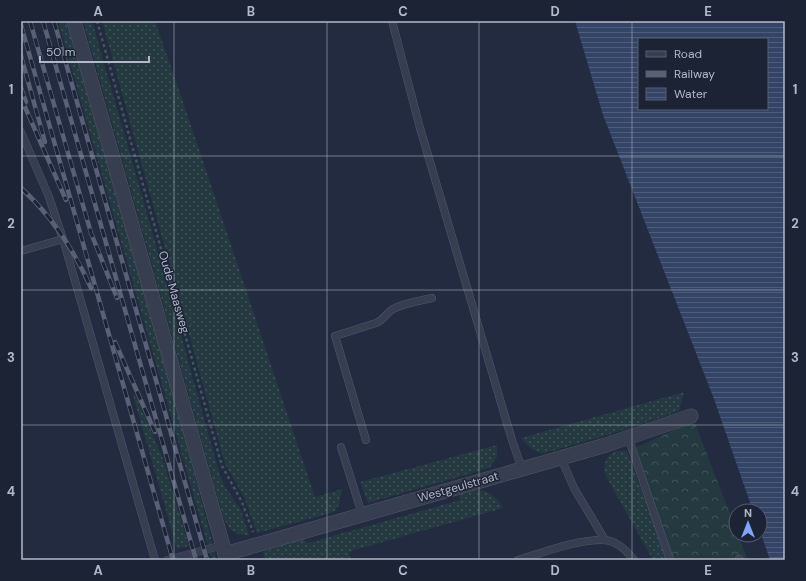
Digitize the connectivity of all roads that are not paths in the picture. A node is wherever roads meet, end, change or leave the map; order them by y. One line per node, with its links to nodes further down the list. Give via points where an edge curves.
1 (74, 21): 15 (street, Oude Maasweg)
2 (392, 21): 12 (lane, via 420,128)
3 (21, 132): 4 (lane)
4 (64, 239): 5 (lane); 16 (lane)
5 (21, 250)
6 (432, 298): 9 (lane, via 395,308 382,321 335,336)
7 (691, 416): 8 (street, Westgeulstraat)
8 (628, 437): 11 (street, Westgeulstraat); 20 (lane)
9 (366, 440)
10 (341, 447): 13 (lane)
11 (561, 458): 12 (street, Westgeulstraat); 14 (lane, via 574,488)
12 (522, 469): 13 (street, Westgeulstraat)
13 (362, 514): 15 (street, Westgeulstraat)
14 (605, 540): 18 (lane, via 583,542); 19 (lane, via 626,549)
15 (225, 553): 17 (lane)
16 (155, 560)
17 (167, 560)
18 (518, 560)
19 (634, 560)
20 (670, 560)

